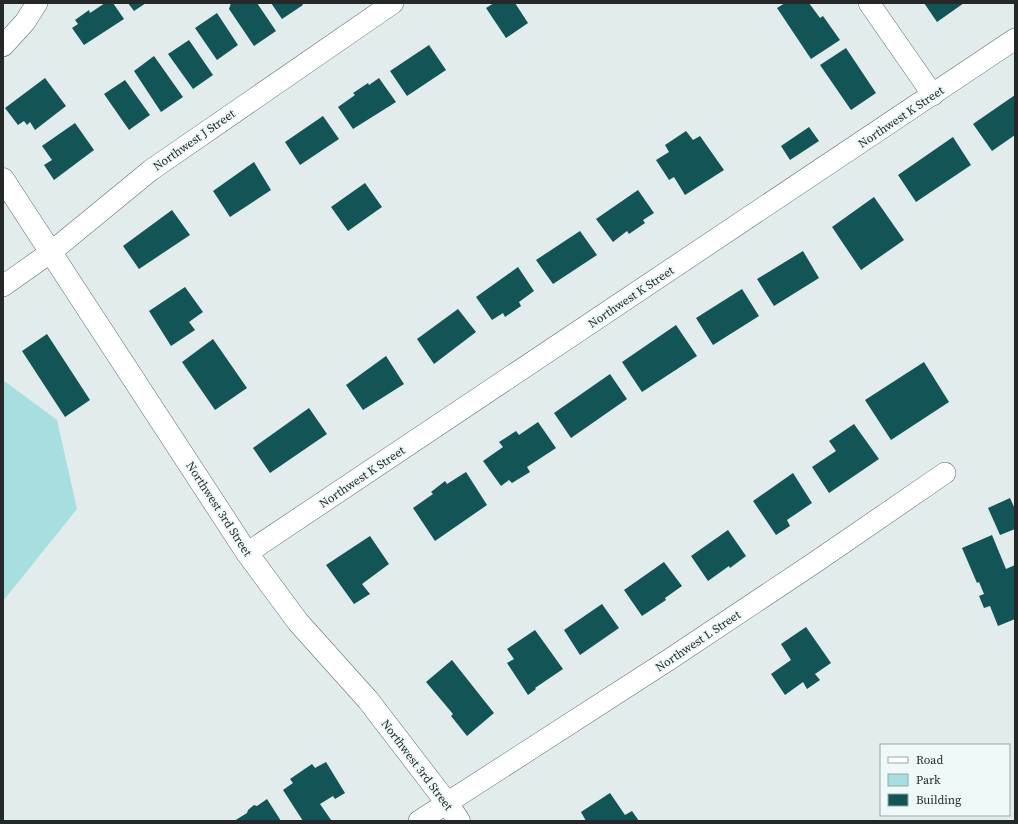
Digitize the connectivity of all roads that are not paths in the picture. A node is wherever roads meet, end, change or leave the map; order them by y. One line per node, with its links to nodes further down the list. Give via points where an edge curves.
1 (37, 3): 5 (street, via 25,22)
2 (393, 3): 8 (street, Northwest J Street, via 151,170)
3 (869, 3): 6 (street)
4 (1015, 39): 6 (street, Northwest K Street)
5 (3, 46)
6 (933, 95): 11 (street, Northwest K Street)
7 (3, 179): 8 (street, Northwest 3rd Street)
8 (51, 252): 9 (street, Northwest J Street); 11 (street, Northwest 3rd Street)
9 (3, 286)
10 (945, 473): 12 (street, Northwest L Street, via 670,660)
11 (247, 553): 12 (street, Northwest 3rd Street, via 298,622 368,700)
12 (453, 812): 13 (street, Northwest L Street)
13 (419, 821)

